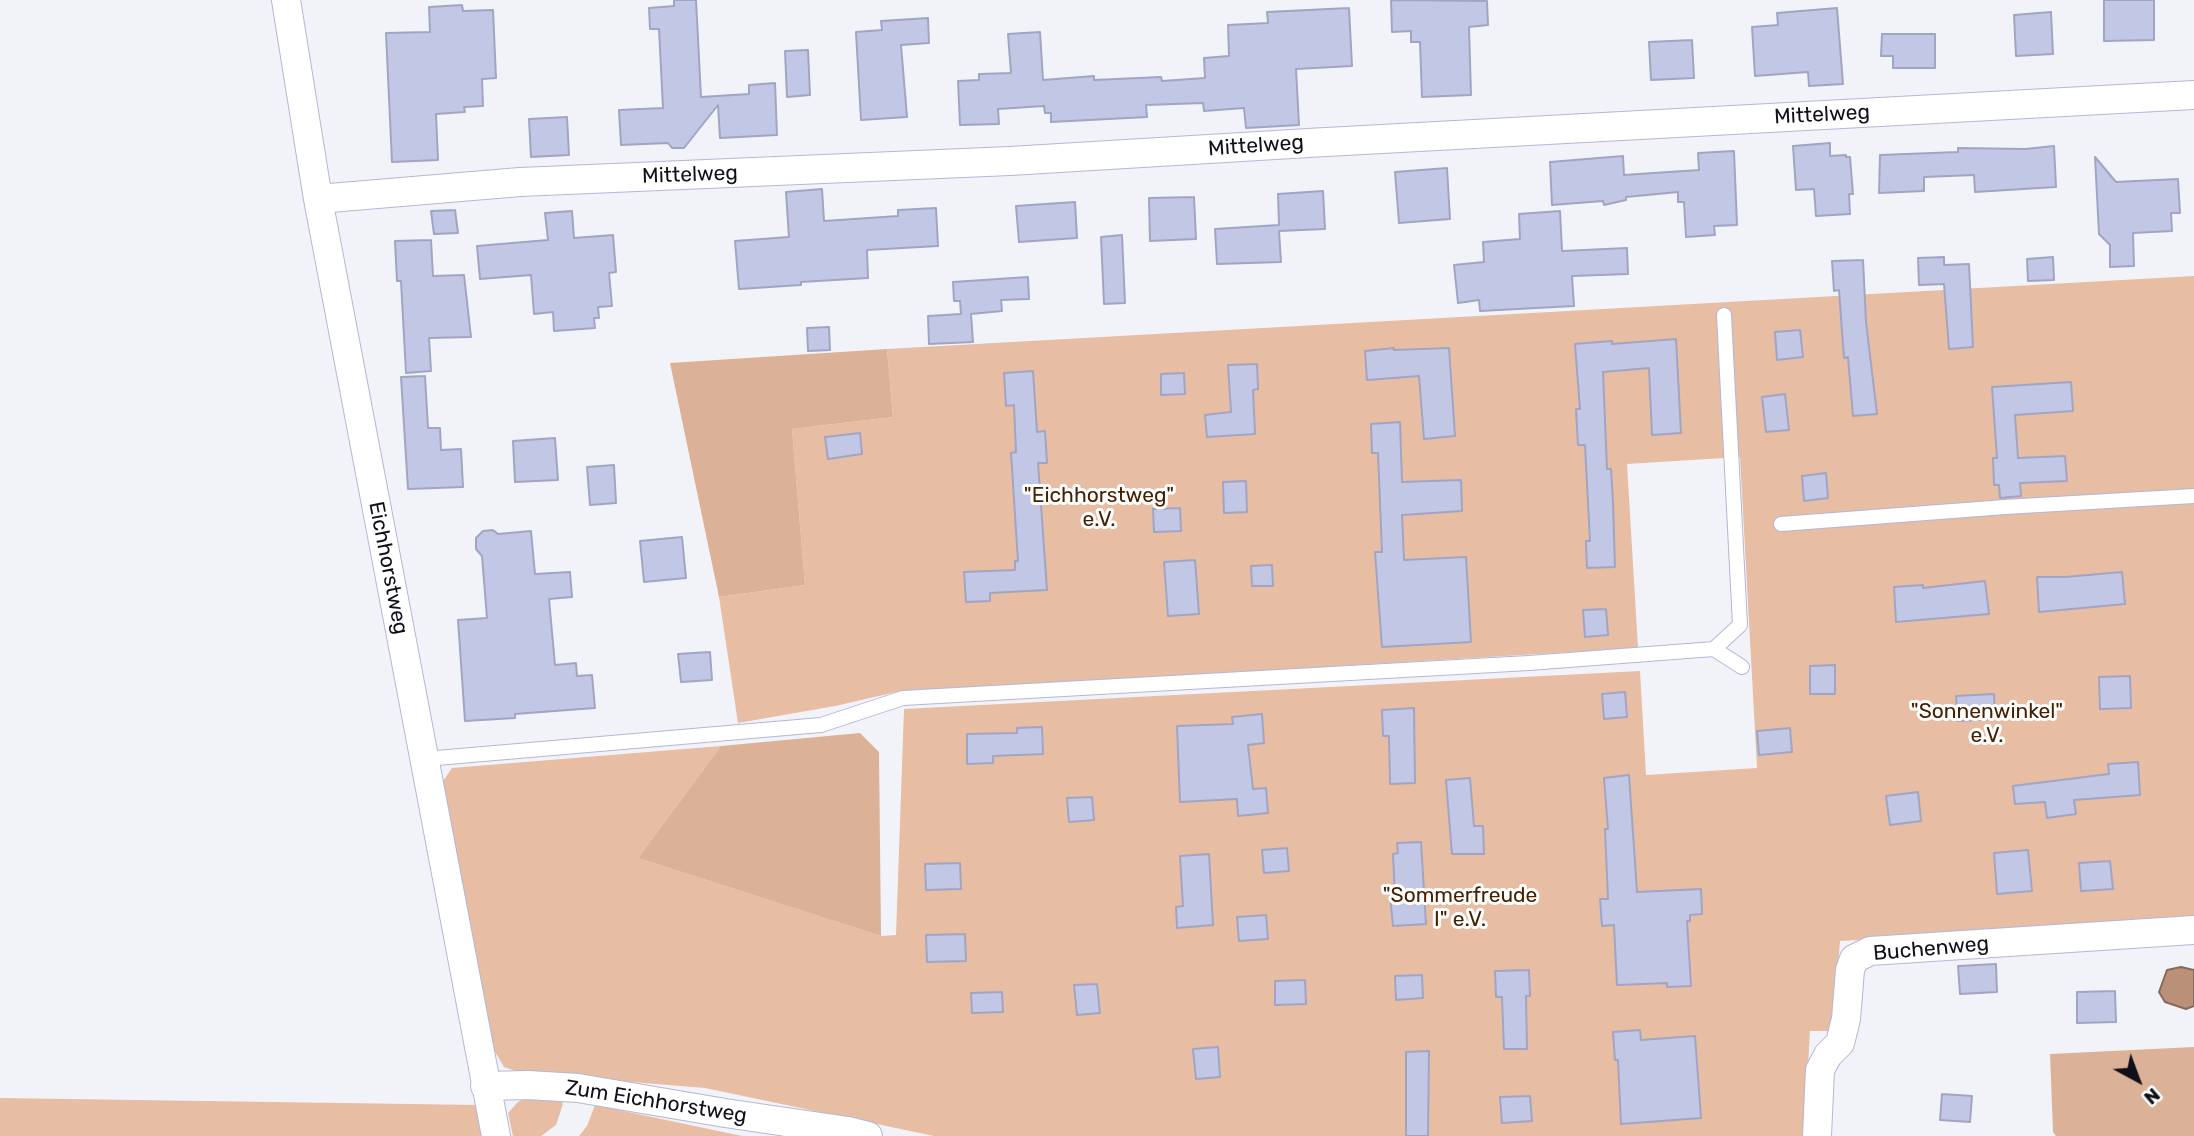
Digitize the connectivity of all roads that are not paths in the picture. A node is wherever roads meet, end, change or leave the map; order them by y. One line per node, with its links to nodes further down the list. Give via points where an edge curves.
1 (286, 0): 3 (street, Eichhorstweg)
2 (2194, 95): 3 (street, Mittelweg, via 1010,162 520,182)
3 (318, 199): 9 (street, Eichhorstweg)
4 (1724, 315): 7 (lane, via 1740,625)
5 (2194, 496): 6 (lane)
6 (1780, 524)
7 (1714, 649): 8 (lane); 9 (lane, via 903,698 821,725)
8 (1742, 667)
9 (425, 759): 11 (street, Eichhorstweg)
10 (2194, 930): 14 (street, Buchenweg, via 1870,951 1854,959 1840,1043 1820,1070)
11 (485, 1086): 12 (street, Eichhorstweg); 13 (street, Zum Eichhorstweg, via 578,1088)
12 (496, 1136)
13 (868, 1136)
14 (1817, 1136)

